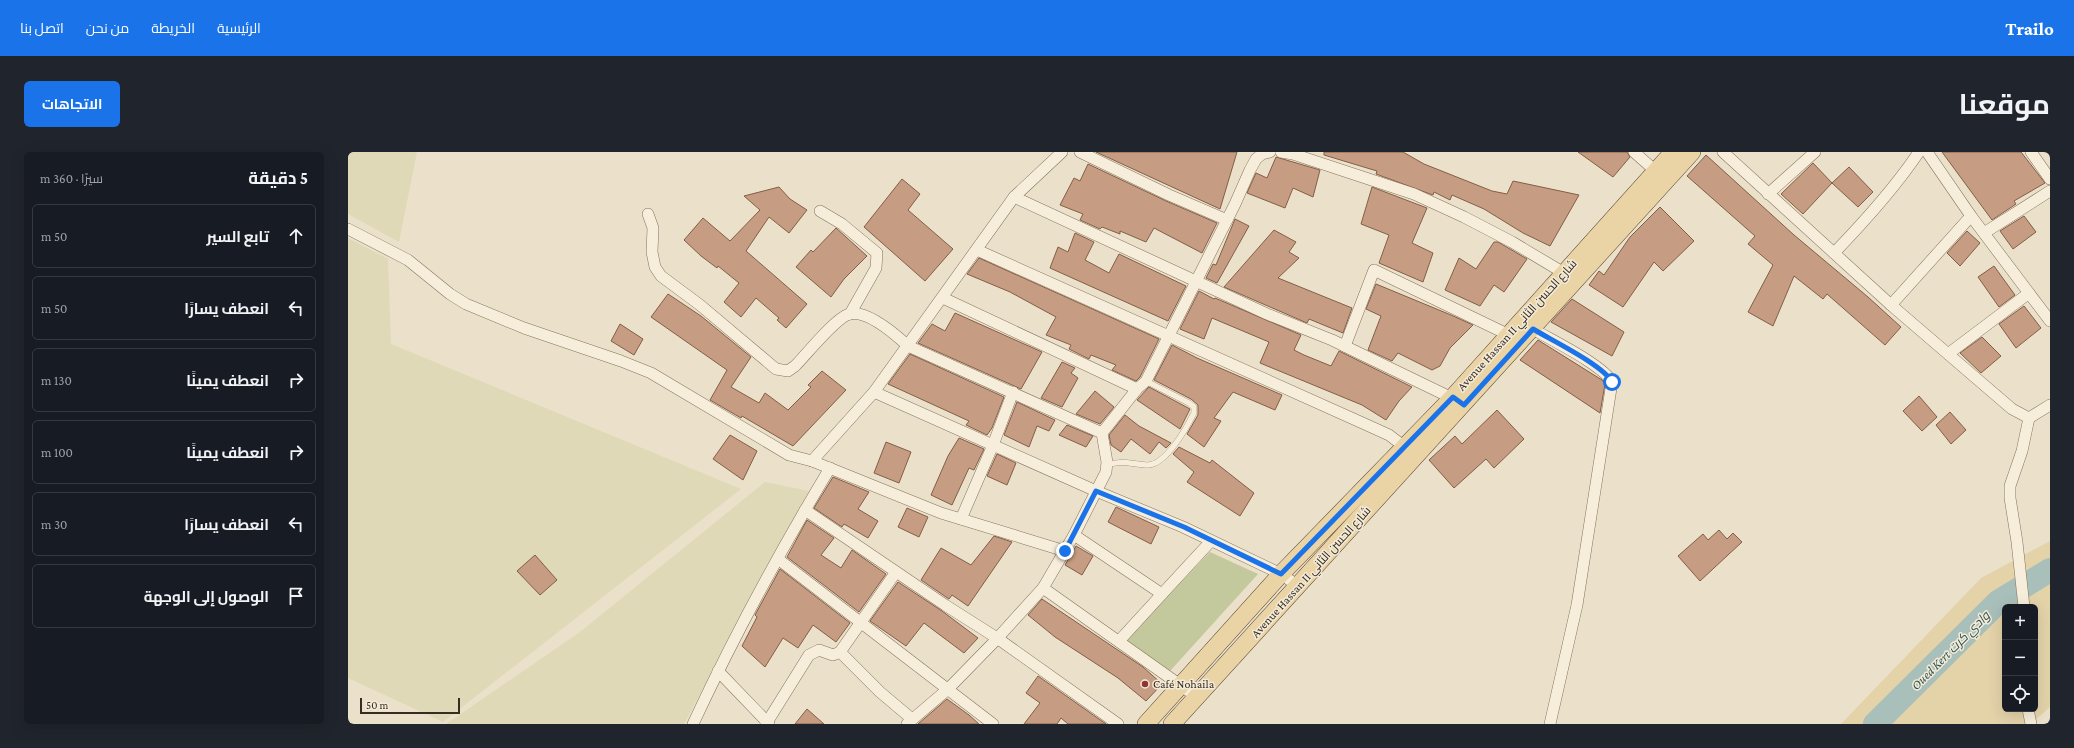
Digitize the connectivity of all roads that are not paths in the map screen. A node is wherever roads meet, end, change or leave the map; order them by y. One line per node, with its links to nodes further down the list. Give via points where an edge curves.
1 (1062, 152): 16 (street)
2 (1080, 152): 20 (street)
3 (1270, 152): 20 (street, via 1256,159)
4 (1281, 152): 25 (street, via 1414,194 1464,217)
5 (1634, 152): 12 (street)
6 (1673, 152): 12 (main road, Avenue Hassan II شارع الحسن الثاني)
7 (1692, 152): 12 (main road, Avenue Hassan II شارع الحسن الثاني)
8 (1722, 152): 15 (street)
9 (1815, 152): 15 (street)
10 (1926, 152): 19 (street); 24 (street)
11 (2031, 152): 13 (street)
12 (1661, 176): 25 (main road, Avenue Hassan II شارع الحسن الثاني)
13 (2050, 179)
14 (2050, 191): 22 (street)
15 (1768, 194): 24 (street)
16 (1014, 197): 23 (street); 26 (street)
17 (820, 211): 30 (street, via 842,224 877,253 876,268)
18 (648, 214): 30 (street, via 653,228 652,252 655,267 661,276 776,369 788,371 795,366 839,319)
19 (1971, 216): 22 (street); 29 (street)
20 (1227, 220): 26 (street)
21 (348, 229): 48 (street, via 408,260 466,304 524,328 651,373 789,455)
22 (1984, 233): 27 (street)
23 (977, 250): 28 (street); 34 (street)
24 (1834, 253): 29 (street)
25 (1569, 276): 32 (main road, Avenue Hassan II شارع الحسن الثاني); 33 (main road, Avenue Hassan II شارع الحسن الثاني)
26 (1196, 282): 34 (street); 36 (street)
27 (2029, 293): 31 (street); 37 (street)
28 (943, 298): 35 (street); 39 (street)
29 (1891, 305): 37 (street)
30 (850, 314): 35 (street, via 868,318 889,328)
31 (2048, 314)
32 (1533, 329): 42 (main road, Avenue Hassan II شارع الحسن الثاني); 80 (street, via 1592,364 1608,375 1612,382 1577,605)
33 (1509, 335): 36 (street, via 1374,270); 42 (main road, Avenue Hassan II شارع الحسن الثاني)
34 (1170, 337): 38 (street); 47 (street, via 1381,432)
35 (908, 346): 40 (street); 41 (street)
36 (1345, 346): 42 (street)
37 (1948, 354): 44 (street, via 2012,409)
38 (1146, 381): 39 (street); 49 (lane, via 1189,403 1194,407 1194,413 1176,442 1158,463 1147,466 1120,462)
39 (1137, 389): 45 (street)
40 (874, 392): 46 (street); 48 (street)
41 (1013, 392): 45 (street); 46 (street)
42 (1458, 401): 47 (main road, Avenue Hassan II شارع الحسن الثاني)
43 (2050, 405): 44 (street)
44 (2029, 418): 63 (street, via 2022,451 2012,476 2010,492)
45 (1102, 433): 49 (street)
46 (993, 445): 51 (street); 53 (street)
47 (1411, 452): 59 (main road, Avenue Hassan II شارع الحسن الثاني); 60 (main road, Avenue Hassan II شارع الحسن الثاني)
48 (812, 461): 50 (street)
49 (1107, 465): 51 (street)
50 (830, 468): 52 (street); 53 (street)
51 (1096, 491): 54 (street); 55 (street, via 1184,527)
52 (805, 510): 57 (street); 58 (street)
53 (961, 519): 56 (street)
54 (1074, 535): 56 (street); 62 (street)
55 (1211, 541): 59 (street); 62 (street)
56 (1065, 551): 61 (street)
57 (778, 559): 64 (street); 68 (street)
58 (896, 572): 64 (street); 65 (street)
59 (1281, 574): 60 (street); 69 (main road, Avenue Hassan II شارع الحسن الثاني)
60 (1298, 586): 71 (main road, Avenue Hassan II شارع الحسن الثاني)
61 (1043, 588): 65 (street); 66 (street)
62 (1162, 594): 66 (street)
63 (2024, 604)
64 (861, 623): 67 (street); 70 (street)
65 (997, 638): 70 (street); 77 (street)
66 (1119, 641): 69 (street)
67 (840, 652): 73 (street); 75 (street, via 833,655 819,650 809,655)
68 (718, 671): 74 (street); 75 (street)
69 (1181, 686): 71 (street); 78 (main road, Avenue Hassan II شارع الحسن الثاني)
70 (948, 689): 73 (street); 76 (street)
71 (1197, 697): 79 (main road, Avenue Hassan II شارع الحسن الثاني)
72 (2029, 712): 81 (street)
73 (909, 721)
74 (693, 724)
75 (767, 724)
76 (993, 724)
77 (1118, 724)
78 (1146, 724)
79 (1172, 724)
80 (1550, 724)
81 (2031, 724)

